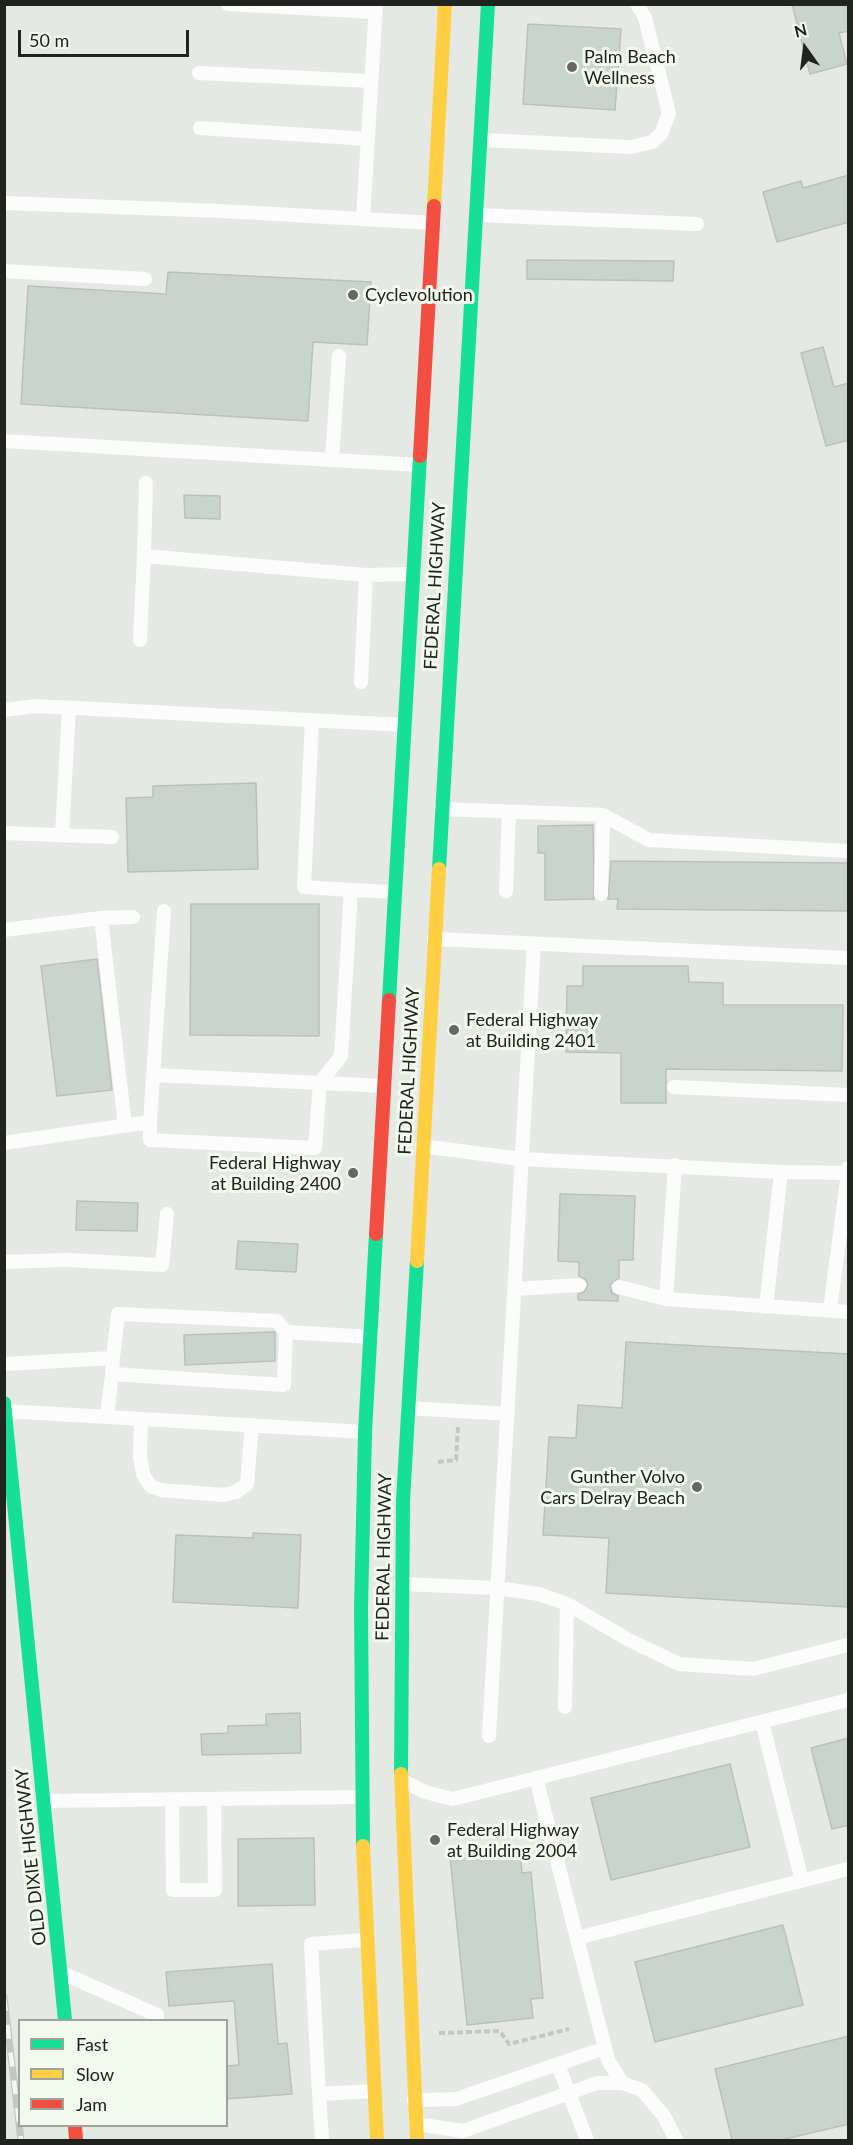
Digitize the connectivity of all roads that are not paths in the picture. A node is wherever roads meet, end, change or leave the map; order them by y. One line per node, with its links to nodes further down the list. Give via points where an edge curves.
1 (228, 4): 5 (lane)
2 (445, 4): 6 (main road, FEDERAL HIGHWAY)
3 (488, 4): 13 (main road, FEDERAL HIGHWAY)
4 (637, 4): 13 (lane, via 645,18 669,113 661,134 642,146)
5 (376, 8): 8 (lane)
6 (442, 48): 9 (main road); 18 (main road, FEDERAL HIGHWAY, via 442,162)
7 (199, 72): 8 (lane)
8 (371, 81): 12 (lane)
9 (454, 87)
10 (469, 121): 13 (main road)
11 (200, 128): 12 (lane)
12 (368, 139): 17 (lane)
13 (481, 140): 16 (main road, FEDERAL HIGHWAY)
14 (465, 195): 16 (main road)
15 (4, 203): 17 (lane)
16 (474, 215): 19 (lane); 36 (main road, FEDERAL HIGHWAY)
17 (363, 219): 18 (lane)
18 (433, 223): 25 (main road, FEDERAL HIGHWAY)
19 (697, 224)
20 (4, 271): 21 (lane)
21 (146, 279)
22 (339, 356): 24 (lane)
23 (4, 441): 24 (lane)
24 (332, 460): 25 (lane)
25 (419, 465): 28 (main road, FEDERAL HIGHWAY)
26 (146, 483): 27 (lane)
27 (144, 556): 29 (lane); 30 (lane)
28 (412, 574): 29 (lane); 35 (main road, FEDERAL HIGHWAY)
29 (366, 575): 31 (lane)
30 (140, 640)
31 (361, 682)
32 (69, 707): 33 (lane); 34 (lane); 40 (lane)
33 (4, 710)
34 (312, 720): 35 (lane); 43 (lane, via 304,887)
35 (405, 725): 45 (main road, FEDERAL HIGHWAY)
36 (441, 809): 37 (lane); 51 (main road, FEDERAL HIGHWAY)
37 (509, 812): 38 (lane); 44 (lane)
38 (603, 814): 42 (lane, via 649,840); 46 (lane)
39 (4, 833): 40 (lane)
40 (62, 835): 41 (lane)
41 (112, 837)
42 (849, 851)
43 (351, 890): 45 (lane); 55 (lane, via 341,1056)
44 (506, 891)
45 (396, 892): 56 (main road, FEDERAL HIGHWAY)
46 (601, 894)
47 (164, 911): 54 (lane)
48 (133, 917): 49 (lane)
49 (101, 918): 50 (lane); 60 (lane)
50 (4, 930)
51 (434, 939): 52 (lane); 62 (main road, FEDERAL HIGHWAY)
52 (534, 944): 53 (lane); 63 (lane)
53 (849, 958)
54 (153, 1075): 55 (lane); 59 (lane)
55 (320, 1083): 56 (lane); 59 (lane, via 315,1149 150,1140)
56 (385, 1086): 68 (main road, FEDERAL HIGHWAY)
57 (674, 1087): 58 (lane)
58 (849, 1095)
59 (150, 1122): 60 (lane)
60 (125, 1126): 61 (lane)
61 (4, 1143)
62 (422, 1146): 63 (lane); 85 (main road, FEDERAL HIGHWAY)
63 (521, 1159): 64 (lane); 73 (lane)
64 (675, 1165): 66 (lane); 74 (lane)
65 (848, 1171): 66 (lane); 76 (lane)
66 (781, 1172): 75 (lane)
67 (168, 1214): 69 (lane, via 162,1265 66,1260)
68 (376, 1243): 70 (main road); 79 (main road, FEDERAL HIGHWAY)
69 (4, 1262)
70 (388, 1282)
71 (579, 1285): 73 (lane)
72 (619, 1287): 74 (lane)
73 (516, 1289): 87 (lane)
74 (666, 1299): 75 (lane)
75 (766, 1307): 76 (lane)
76 (830, 1310): 77 (lane)
77 (849, 1312)
78 (286, 1332): 79 (lane); 80 (lane, via 277,1321 118,1314); 82 (lane, via 284,1385)
79 (372, 1337): 91 (main road, FEDERAL HIGHWAY)
80 (113, 1358): 81 (lane); 82 (lane)
81 (4, 1364)
82 (112, 1374): 88 (lane)
83 (395, 1397): 85 (main road)
84 (4, 1403): 86 (main road, OLD DIXIE HIGHWAY)
85 (408, 1408): 87 (lane); 94 (main road, FEDERAL HIGHWAY)
86 (5, 1411): 88 (lane); 108 (main road, OLD DIXIE HIGHWAY)
87 (508, 1414): 96 (lane)
88 (107, 1417): 89 (lane)
89 (141, 1419): 90 (lane); 90 (lane, via 140,1456 150,1486 161,1491 213,1494 236,1492 247,1484)
90 (252, 1425): 91 (lane)
91 (366, 1432): 92 (main road); 105 (main road, FEDERAL HIGHWAY)
92 (380, 1448)
93 (389, 1464): 94 (main road)
94 (403, 1500): 95 (main road, FEDERAL HIGHWAY)
95 (401, 1584): 96 (lane); 104 (main road, FEDERAL HIGHWAY)
96 (497, 1588): 97 (lane, via 539,1594); 102 (lane)
97 (567, 1604): 98 (lane, via 679,1664 753,1669); 100 (lane)
98 (849, 1645)
99 (849, 1700): 101 (lane)
100 (565, 1707)
101 (762, 1722): 103 (lane); 110 (lane)
102 (489, 1736)
103 (536, 1778): 104 (lane, via 453,1799 425,1792); 111 (lane)
104 (401, 1780): 123 (main road, FEDERAL HIGHWAY)
105 (361, 1797): 107 (lane); 112 (main road, FEDERAL HIGHWAY)
106 (172, 1799): 107 (lane); 107 (lane, via 173,1890 215,1890); 108 (lane)
107 (214, 1799)
108 (43, 1802): 113 (main road, OLD DIXIE HIGHWAY)
109 (849, 1869): 110 (lane)
110 (802, 1881): 111 (lane)
111 (577, 1938): 116 (lane)
112 (365, 1944): 118 (main road, via 382,1983); 120 (main road, FEDERAL HIGHWAY); 122 (lane, via 311,1944)
113 (60, 1972): 114 (main road, OLD DIXIE HIGHWAY); 115 (lane)
114 (65, 2019)
115 (157, 2019)
116 (605, 2048): 117 (lane); 119 (lane)
117 (558, 2064): 121 (lane); 123 (lane, via 456,2099)
118 (388, 2075)
119 (622, 2083): 121 (lane, via 597,2083); 129 (lane, via 642,2090 664,2116)
120 (374, 2091): 122 (lane); 125 (main road, FEDERAL HIGHWAY)
121 (568, 2092): 124 (lane, via 463,2131); 128 (lane)
122 (319, 2094): 126 (lane)
123 (406, 2101): 124 (main road)
124 (415, 2124): 127 (main road)
125 (380, 2138)
126 (322, 2140)
127 (417, 2140)
128 (587, 2140)
129 (676, 2140)

